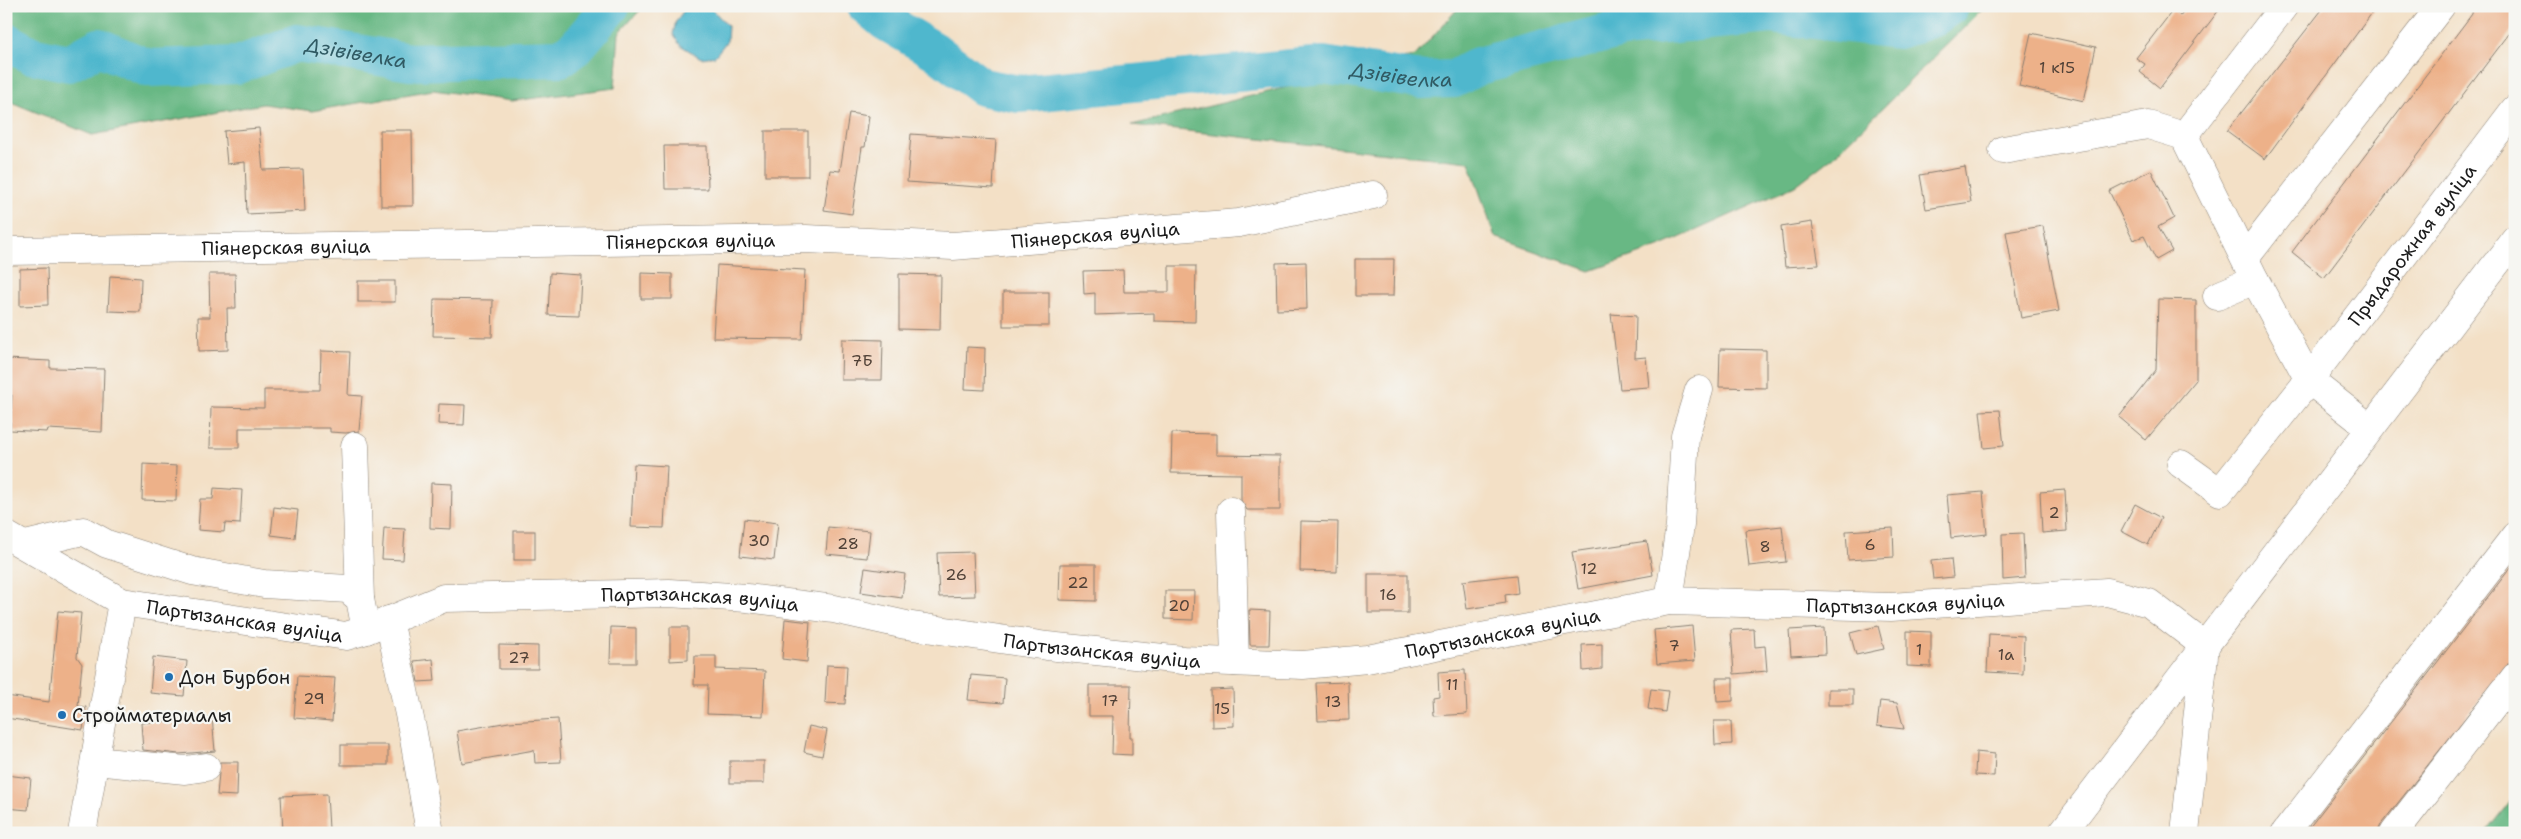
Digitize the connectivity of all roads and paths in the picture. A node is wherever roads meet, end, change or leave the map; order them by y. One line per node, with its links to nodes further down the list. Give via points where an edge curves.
1 (2284, 6): 4 (street)
2 (2441, 6): 9 (street)
3 (2515, 109): 11 (street, Прыдарожная вуліца)
4 (2184, 136): 5 (street, via 2148,125); 9 (street)
5 (2003, 150)
6 (1373, 195): 8 (street, Піянерская вуліца, via 1239,222 953,246 806,239)
7 (2515, 239): 13 (street)
8 (6, 251)
9 (2250, 269): 10 (street); 11 (street)
10 (2217, 296)
11 (2310, 380): 13 (street); 15 (street, Прыдарожная вуліца, via 2220,492)
12 (1698, 390): 20 (street, via 1685,436 1680,525)
13 (2370, 428): 23 (street)
14 (356, 446): 19 (street)
15 (2181, 464)
16 (1231, 511): 24 (street)
17 (2515, 536): 32 (street)
18 (16, 540): 19 (street, via 83,531 107,544 192,571 264,584 348,589); 21 (street, Партызанская вуліца)
19 (360, 599): 22 (street)
20 (1669, 601): 23 (street, Партызанская вуліца, via 1891,606 2107,592 2148,603); 24 (street, Партызанская вуліца, via 1367,659 1303,665)
21 (122, 602): 22 (street, Партызанская вуліца, via 346,636); 26 (street)
22 (377, 625): 24 (street, Партызанская вуліца, via 444,598 669,593 747,598 834,609 906,625 1047,646); 29 (street, via 412,733)
23 (2205, 646): 30 (street); 31 (street)
24 (1235, 662)
25 (2515, 677): 33 (street)
26 (94, 761): 27 (street, via 185,770); 28 (street)
27 (206, 767)
28 (82, 833)
29 (430, 833)
30 (2062, 833)
31 (2185, 833)
32 (2285, 833)
33 (2394, 833)

